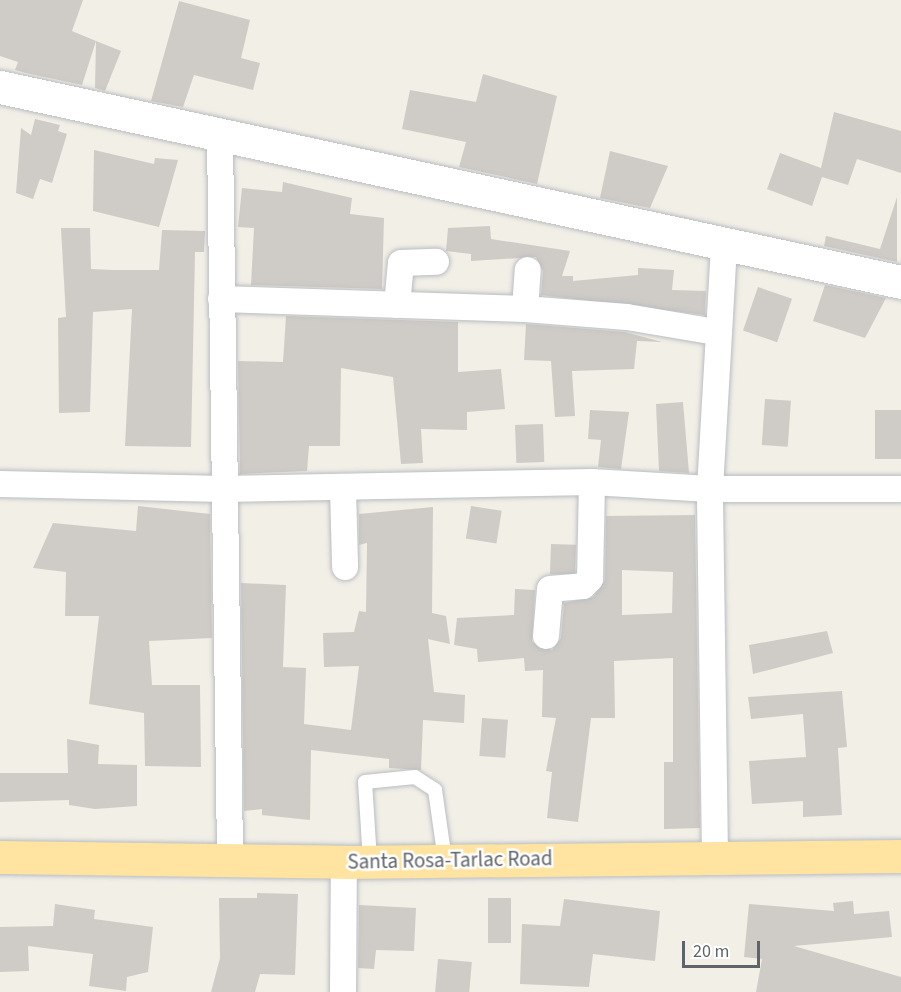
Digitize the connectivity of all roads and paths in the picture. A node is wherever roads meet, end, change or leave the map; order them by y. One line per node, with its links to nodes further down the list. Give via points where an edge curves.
1 (0, 87): 2 (street)
2 (220, 138): 3 (street); 7 (street)
3 (724, 243): 6 (street); 10 (street)
4 (436, 262): 8 (street, via 401,263)
5 (528, 270): 9 (street)
6 (901, 282)
7 (221, 299): 8 (street); 14 (street)
8 (397, 306): 9 (street)
9 (525, 309): 10 (street, via 627,316)
10 (716, 332): 15 (street)
11 (592, 482): 13 (street); 15 (street); 18 (street, via 590,579 582,586 550,589)
12 (0, 484): 14 (street)
13 (343, 488): 14 (street); 17 (street)
14 (224, 489): 22 (street)
15 (710, 489): 16 (street); 19 (street)
16 (901, 489)
17 (345, 567)
18 (546, 636)
19 (715, 856): 20 (highway, Santa Rosa-Tarlac Road); 23 (highway, Santa Rosa-Tarlac Road)
20 (901, 856)
21 (0, 857): 22 (highway, Santa Rosa-Tarlac Road)
22 (230, 858): 24 (highway, Santa Rosa-Tarlac Road)
23 (445, 860): 24 (highway, Santa Rosa-Tarlac Road); 24 (lane, via 435,790 415,777 365,782)
24 (357, 862): 25 (street)
25 (343, 992)

